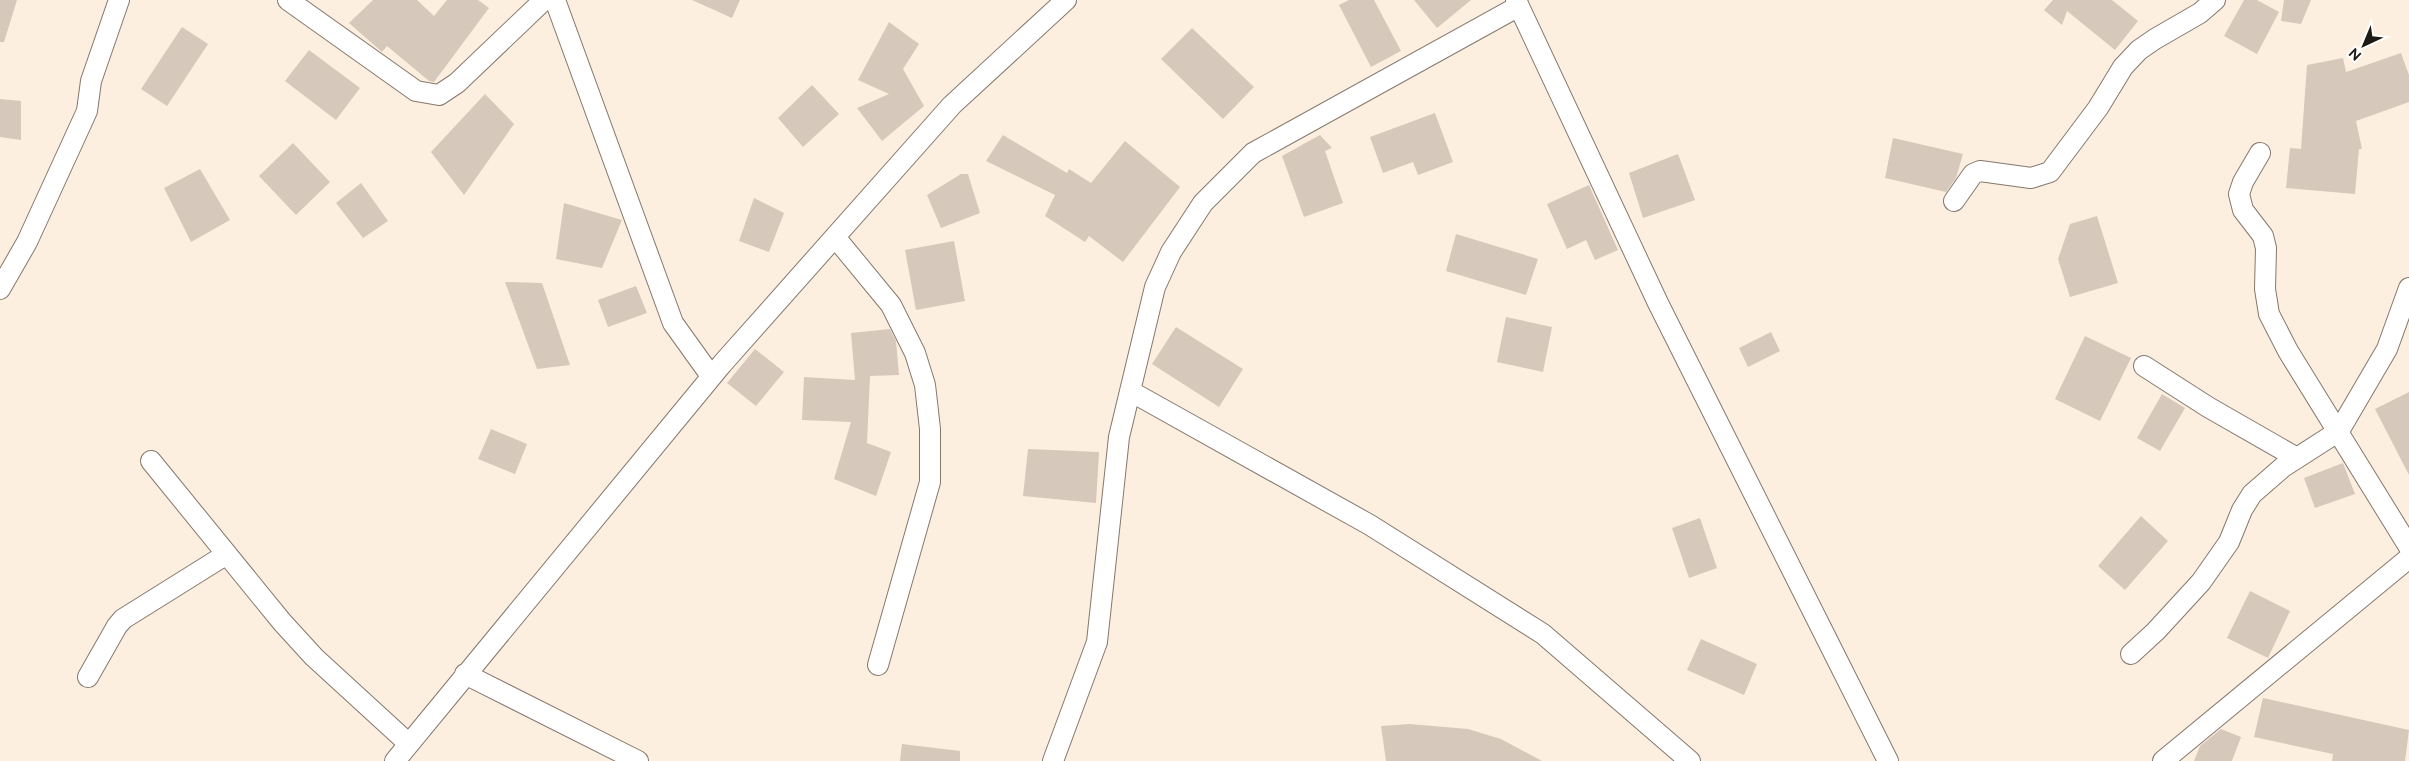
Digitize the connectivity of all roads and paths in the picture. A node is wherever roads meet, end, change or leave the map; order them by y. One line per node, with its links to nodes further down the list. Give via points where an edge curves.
1 (119, 0): 12 (street, via 91,81 87,111 27,242)
2 (288, 0): 3 (street, via 416,91 439,95 457,83)
3 (544, 0)
4 (555, 0): 14 (street, via 673,323)
5 (1066, 0): 10 (street, via 952,105)
6 (2215, 0): 9 (street, via 2200,14 2155,38 2123,67 2098,108 2050,172 2031,178 1980,171 1973,174)
7 (1517, 3): 15 (street, via 1252,153 1203,204 1171,252 1155,286); 31 (street, via 1658,303)
8 (2260, 153): 16 (street, via 2239,194 2243,210 2263,236 2266,248 2265,289 2269,314 2288,351)
9 (1954, 201)
10 (835, 237): 14 (street); 23 (street, via 891,305 915,353 925,385 930,429 930,482)
11 (2409, 288): 16 (street, via 2387,349)
12 (0, 289)
13 (2144, 366): 17 (street)
14 (712, 376): 24 (street)
15 (1130, 391): 29 (street, via 1118,437 1097,642); 30 (street, via 1370,525 1542,634)
16 (2339, 431): 17 (street); 19 (street)
17 (2297, 458): 22 (street, via 2252,494 2229,542 2200,582)
18 (151, 461): 20 (street)
19 (2409, 547)
20 (227, 554): 25 (street, via 123,619); 26 (street, via 314,656)
21 (2409, 558): 32 (street)
22 (2131, 654)
23 (878, 665)
24 (465, 674): 26 (street); 28 (street)
25 (88, 677)
26 (408, 744): 27 (street)
27 (395, 761)
28 (638, 761)
29 (1053, 761)
30 (1690, 761)
31 (1888, 761)
32 (2164, 761)

